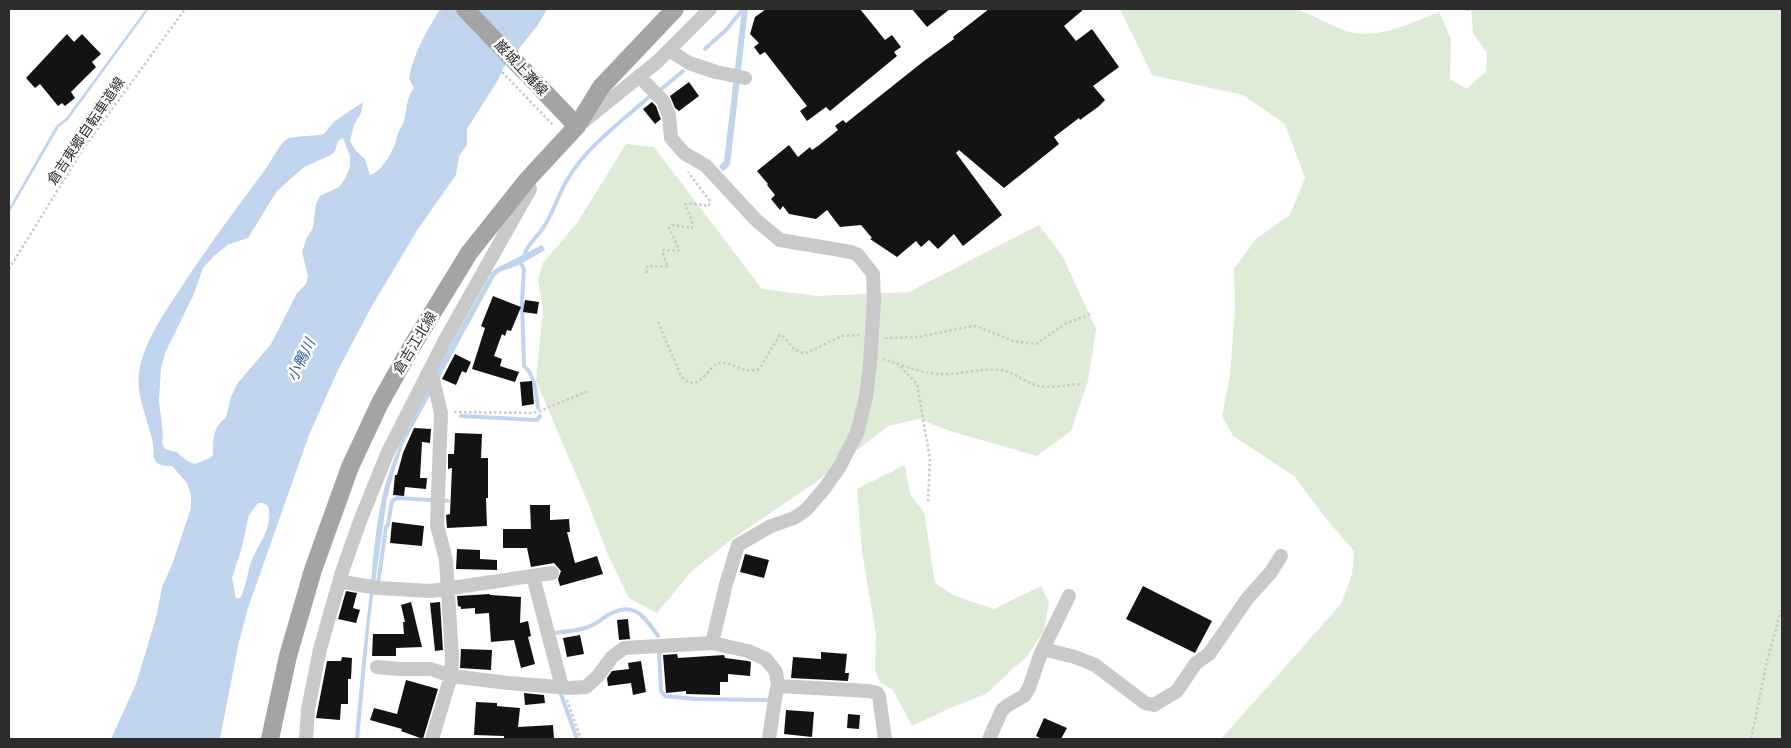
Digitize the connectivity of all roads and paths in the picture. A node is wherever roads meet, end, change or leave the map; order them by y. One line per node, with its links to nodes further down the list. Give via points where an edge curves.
1 (185, 9): 11 (path, 倉吉東郷自転車道線, via 84,149)
2 (465, 9): 8 (main road, 巌城上灘線)
3 (675, 9): 8 (main road, 倉吉江北線, via 601,87)
4 (710, 9): 5 (street)
5 (669, 50): 6 (street); 7 (street, via 690,64)
6 (639, 76): 8 (street); 9 (street, via 663,102 669,115 671,138)
7 (745, 78)
8 (577, 126): 10 (main road, 倉吉江北線)
9 (690, 156): 12 (path, via 687,171 710,204 685,205 692,228 673,225 669,228 679,249 664,250 668,267 648,266); 15 (street, via 706,166 756,220 780,240 839,249 858,256 872,274)
10 (527, 180): 18 (street, via 530,189); 36 (main road, 倉吉江北線, via 469,253 380,403 350,467 313,570)
11 (9, 268)
12 (647, 274)
13 (1093, 313): 15 (path, via 1065,324 1036,344 1013,341 976,326 919,337)
14 (658, 322): 15 (path, via 686,382 699,381 722,363 741,370 760,370 780,335 800,353 842,336)
15 (872, 337): 16 (street)
16 (871, 356): 17 (path); 30 (street, via 864,406 845,458 806,510 738,545)
17 (897, 363): 19 (path, via 928,373 998,370 1016,374 1036,385); 22 (path, via 917,384 930,459)
18 (427, 375): 21 (street, via 433,379); 39 (street, via 386,454 342,572 320,649 308,709)
19 (1081, 384)
20 (588, 391): 21 (path, via 532,413)
21 (441, 413): 27 (street, via 437,525)
22 (928, 503)
23 (1281, 556): 31 (street, via 1209,654 1196,663 1177,691 1154,705 1145,703 1095,665 1075,656)
24 (552, 574): 25 (street)
25 (533, 576): 27 (street); 35 (street)
26 (343, 582): 27 (street, via 403,591)
27 (449, 588): 33 (street)
28 (1069, 596): 31 (street)
29 (1782, 607): 45 (path)
30 (712, 643): 34 (street, via 748,651 766,659 776,672); 35 (street, via 624,648 586,687)
31 (1043, 649): 44 (street, via 1029,688 1024,696 1002,710)
32 (376, 667): 33 (street, via 430,669)
33 (451, 676): 35 (street); 40 (street)
34 (778, 686): 42 (street); 43 (street, via 877,693)
35 (562, 687): 41 (path)
36 (273, 721): 37 (main road, 倉吉江北線); 38 (street)
37 (270, 739)
38 (276, 739)
39 (306, 739)
40 (432, 739)
41 (580, 739)
42 (769, 739)
43 (885, 739)
44 (989, 739)
45 (1751, 739)

